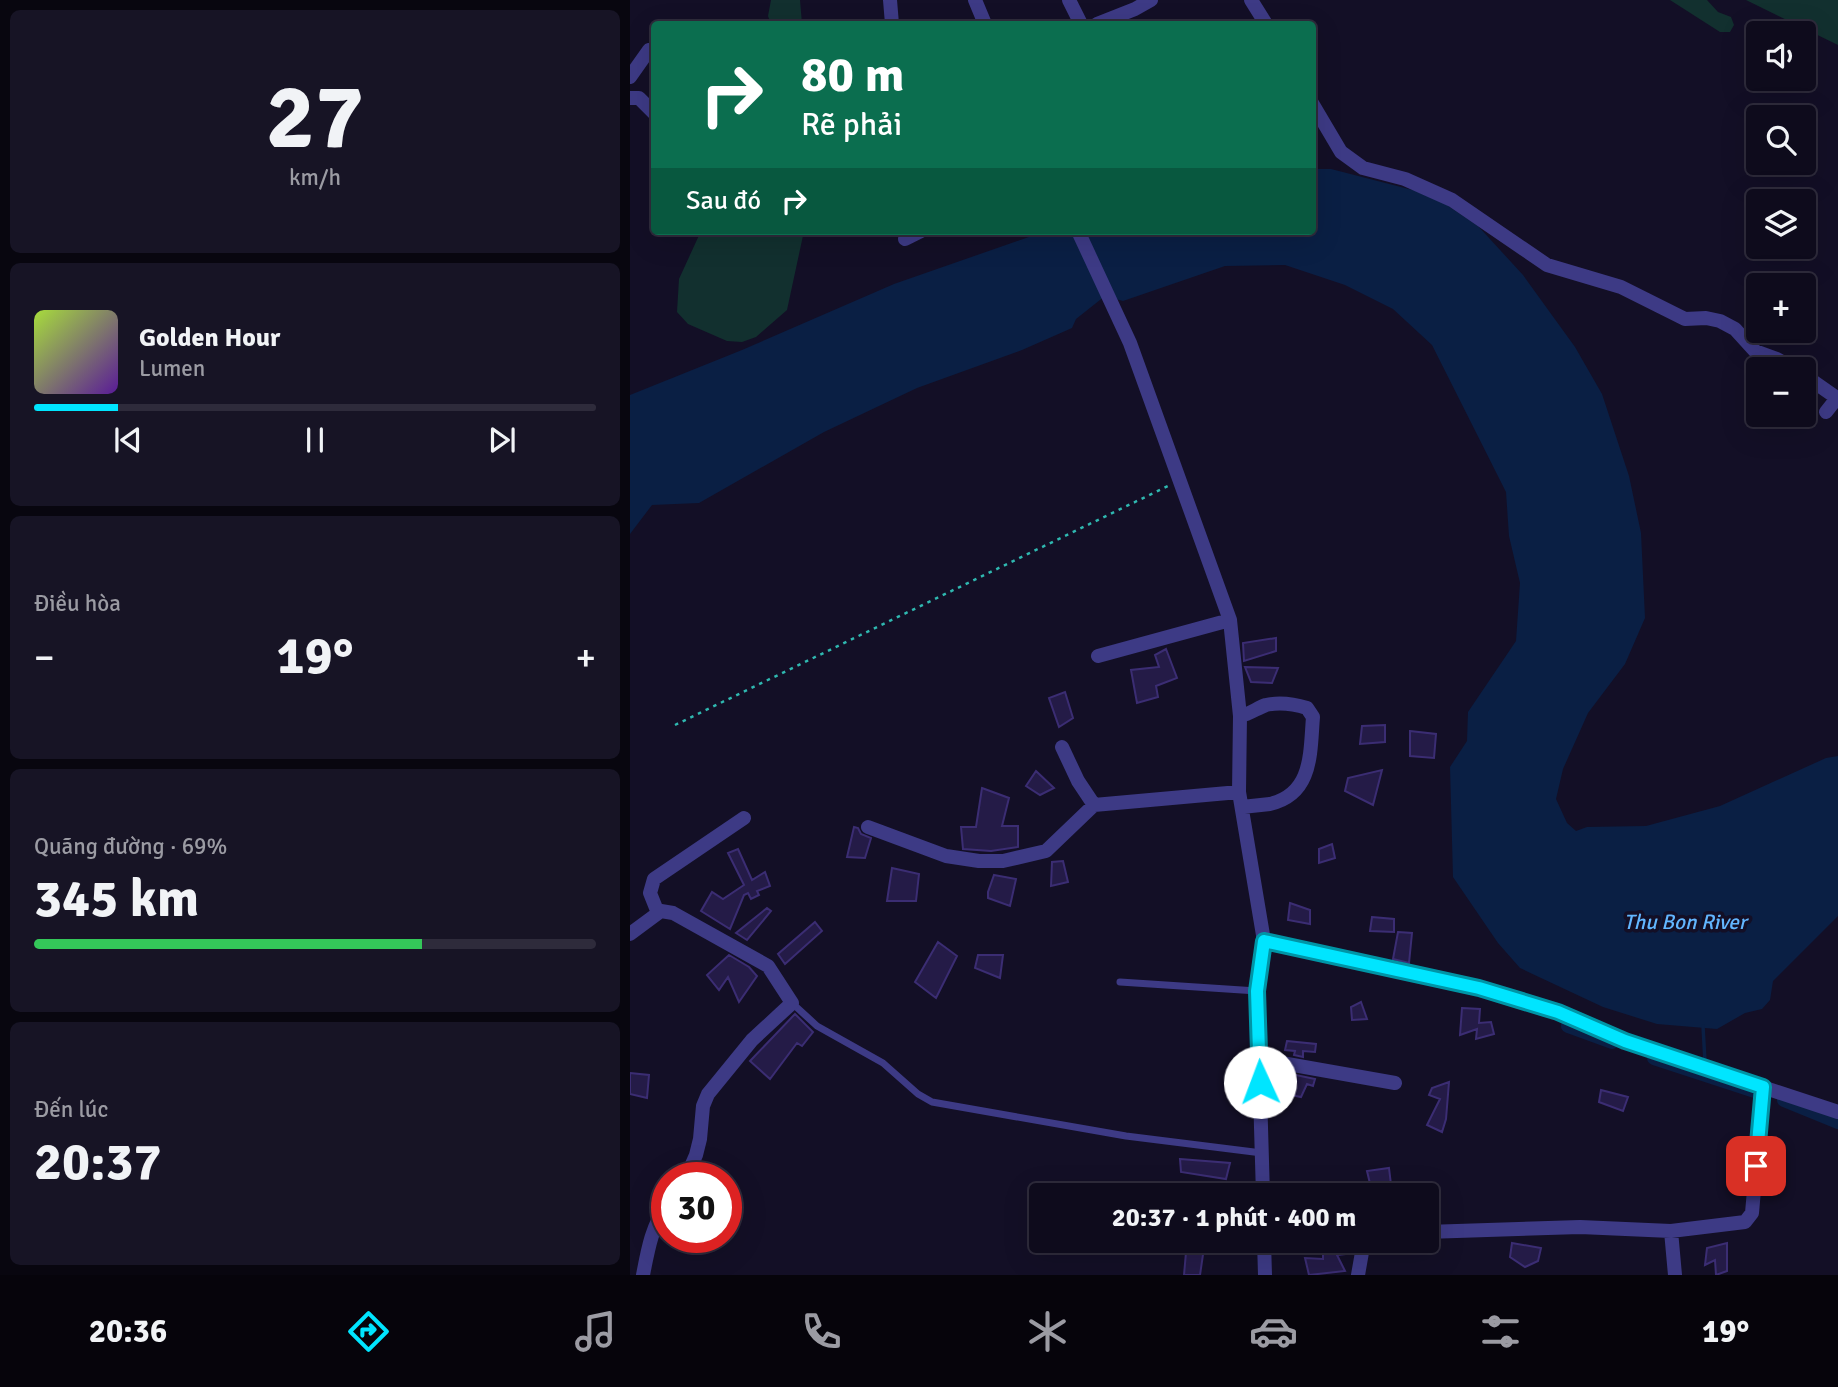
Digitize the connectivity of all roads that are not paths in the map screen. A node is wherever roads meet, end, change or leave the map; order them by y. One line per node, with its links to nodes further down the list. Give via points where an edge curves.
1 (890, 0): 6 (street)
2 (975, 0): 7 (street)
3 (1069, 0): 8 (street)
4 (1151, 0): 9 (street)
5 (1251, 0): 10 (street)
6 (892, 21)
7 (984, 21)
8 (1080, 21)
9 (1105, 21)
10 (1264, 21)
11 (649, 50): 12 (street)
12 (630, 77)
13 (630, 98): 14 (street, via 639,98)
14 (651, 110)
15 (1316, 110): 19 (street, via 1341,152 1363,168 1414,182 1452,200 1547,265 1621,287 1685,319 1727,324 1755,351)
16 (913, 235): 18 (street)
17 (1080, 235): 22 (street, via 1130,343)
18 (905, 239)
19 (1772, 357)
20 (1816, 383): 21 (street, via 1837,398)
21 (1826, 412)
22 (1230, 621): 23 (street); 24 (street)
23 (1098, 656)
24 (1240, 716): 26 (street); 28 (street, via 1265,705 1284,704 1307,708 1313,717 1300,787 1276,801)
25 (1062, 747): 27 (street)
26 (1239, 792): 27 (street); 28 (street)
27 (1094, 804): 30 (street, via 1046,851 1003,861 946,856)
28 (1242, 807): 33 (street)
29 (744, 818): 31 (street, via 654,879 649,889)
30 (868, 827)
31 (658, 913): 32 (street); 36 (street, via 673,913 768,966)
32 (630, 934)
33 (1264, 941): 35 (street); 39 (street, via 1479,988 1558,1012)
34 (1120, 982): 35 (lane)
35 (1257, 991): 37 (street)
36 (792, 1003): 41 (lane, via 817,1026 883,1063 932,1102 1126,1136); 42 (street, via 752,1040 708,1094)
37 (1259, 1059): 38 (street); 41 (street)
38 (1395, 1083)
39 (1763, 1092): 40 (street); 44 (street, via 1750,1217 1745,1222)
40 (1838, 1112)
41 (1262, 1153): 43 (street)
42 (693, 1162)
43 (1263, 1183)
44 (1671, 1231): 45 (street, via 1580,1227); 52 (street)
45 (1439, 1232)
46 (651, 1234): 49 (street)
47 (1264, 1253): 50 (street)
48 (1362, 1253): 51 (street)
49 (643, 1275)
50 (1265, 1275)
51 (1358, 1275)
52 (1675, 1275)

